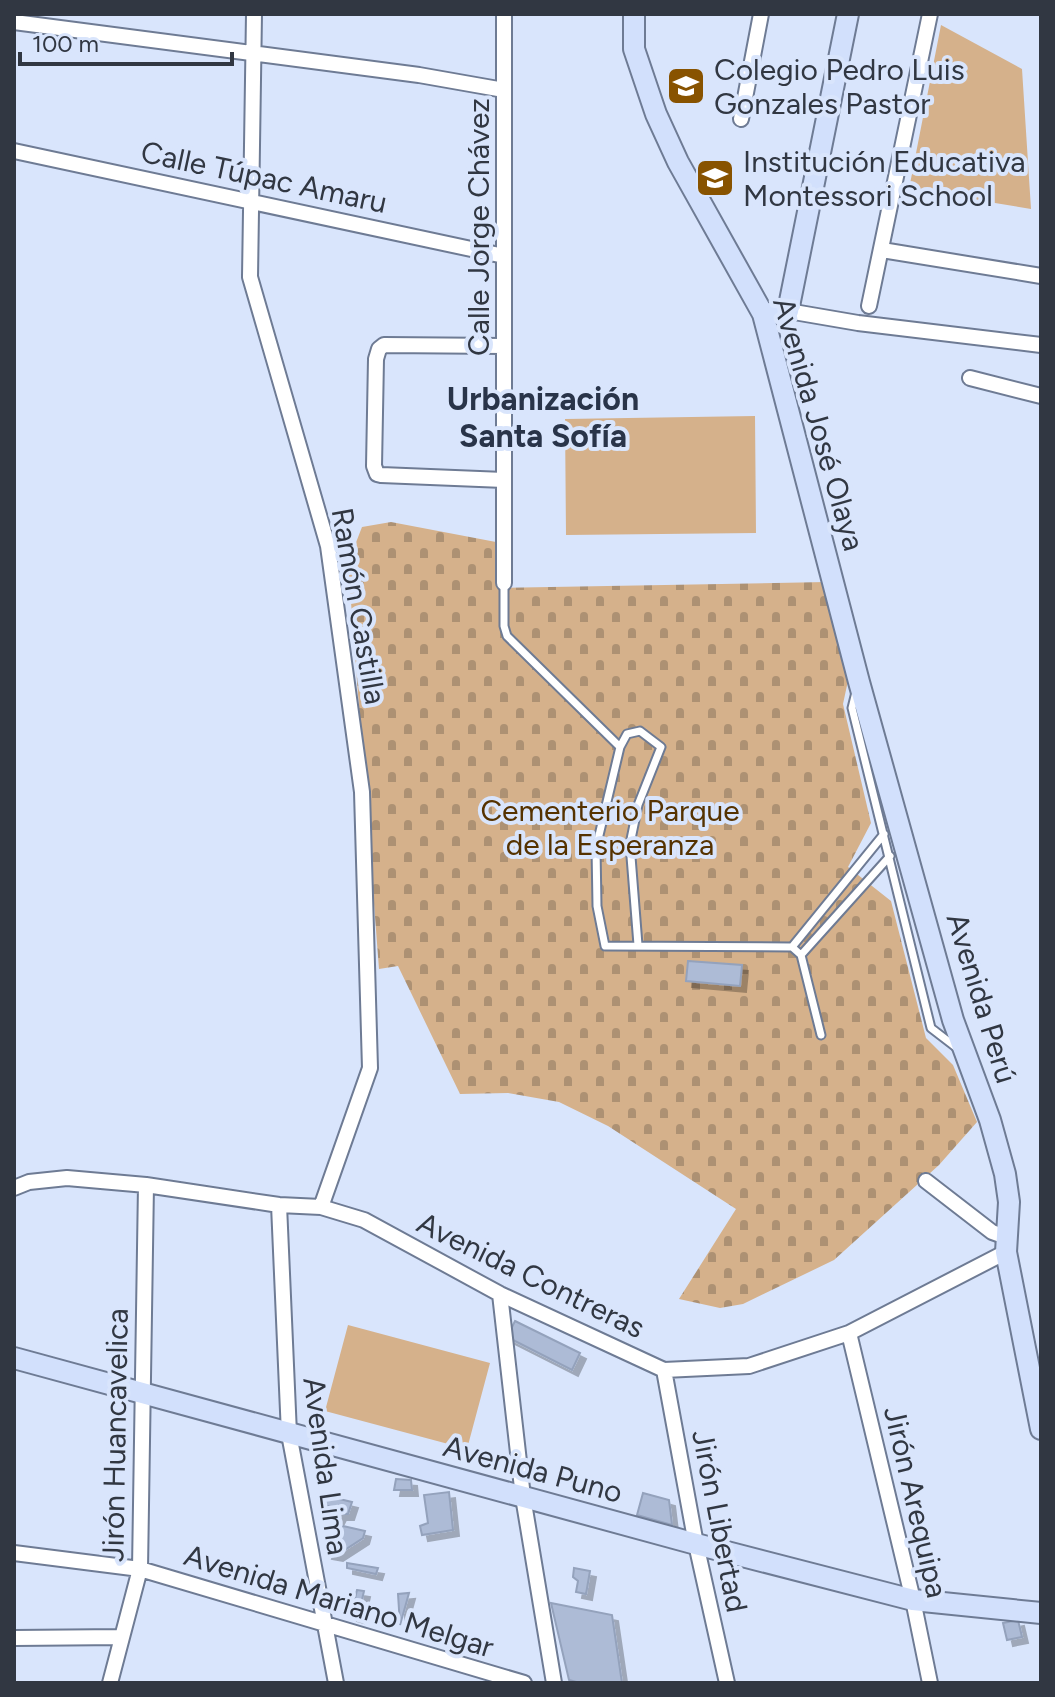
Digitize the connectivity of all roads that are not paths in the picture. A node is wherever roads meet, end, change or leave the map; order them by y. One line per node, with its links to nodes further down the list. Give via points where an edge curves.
1 (254, 14): 8 (street, Ramón Castilla)
2 (504, 14): 9 (street, Calle Jorge Chávez)
3 (634, 14): 18 (main road, Avenida José Olaya, via 634,49 656,114)
4 (761, 14): 10 (street)
5 (848, 14): 17 (main road)
6 (930, 14): 13 (street)
7 (14, 22): 8 (street)
8 (253, 54): 9 (street); 12 (street, Ramón Castilla)
9 (504, 90): 14 (street, Calle Jorge Chávez)
10 (741, 119)
11 (14, 151): 12 (street, Calle Túpac Amaru)
12 (251, 200): 14 (street, Calle Túpac Amaru); 38 (street, Ramón Castilla, via 250,277 328,546 362,792 370,1068)
13 (882, 250): 15 (street); 16 (street)
14 (504, 256): 20 (street, Calle Jorge Chávez)
15 (1041, 276)
16 (869, 306)
17 (788, 311): 18 (main road); 19 (street)
18 (763, 314): 25 (main road, Avenida José Olaya)
19 (1041, 345)
20 (504, 346): 23 (street, Calle Jorge Chávez); 23 (street, via 379,349 374,466 381,475)
21 (970, 378): 22 (street)
22 (1041, 396)
23 (504, 480): 24 (street, Calle Jorge Chávez)
24 (504, 583): 26 (lane, via 507,636)
25 (859, 682): 27 (lane, via 852,708); 33 (main road, Avenida Perú)
26 (620, 747): 29 (lane, via 596,848 597,906 605,946); 29 (lane, via 627,734 640,731 661,747 638,805 630,844)
27 (884, 834): 28 (lane); 30 (lane)
28 (890, 856): 31 (lane); 33 (lane, via 931,1028)
29 (638, 945): 30 (lane)
30 (792, 947): 31 (lane)
31 (801, 955): 32 (lane)
32 (821, 1035)
33 (965, 1054): 39 (main road, Avenida Perú, via 1005,1174)
34 (926, 1181): 39 (street)
35 (146, 1185): 36 (street, Avenida Contreras, via 67,1178); 37 (street, Avenida Contreras); 44 (street, Jirón Huancavelica)
36 (14, 1188)
37 (279, 1205): 38 (street, Avenida Contreras); 46 (street, Avenida Lima)
38 (321, 1207): 40 (street, Avenida Contreras, via 364,1220)
39 (1006, 1245): 41 (street, Avenida Contreras); 45 (main road, Avenida Perú)
40 (500, 1294): 43 (street, Avenida Contreras); 47 (street)
41 (849, 1333): 43 (street, Avenida Contreras, via 749,1366); 51 (street, Jirón Arequipa)
42 (14, 1358): 44 (main road, Avenida Puno)
43 (664, 1370): 48 (street, Jirón Libertad)
44 (141, 1393): 46 (main road, Avenida Puno); 50 (street, Jirón Huancavelica)
45 (1041, 1429)
46 (289, 1434): 47 (main road, Avenida Puno); 53 (street, Avenida Lima)
47 (523, 1497): 48 (main road, Avenida Puno); 59 (street)
48 (696, 1544): 51 (main road, Avenida Puno); 60 (street, Jirón Libertad)
49 (14, 1553): 50 (street, Avenida Mariano Melgar)
50 (140, 1569): 53 (street, Avenida Mariano Melgar); 54 (street, Jirón Huancavelica)
51 (913, 1600): 52 (main road, Avenida Puno); 61 (street, Jirón Arequipa)
52 (1041, 1613)
53 (324, 1624): 57 (street, Avenida Lima); 58 (street, Avenida Mariano Melgar)
54 (122, 1637): 55 (street); 56 (street, Jirón Huancavelica)
55 (14, 1638)
56 (110, 1683)
57 (336, 1683)
58 (524, 1683)
59 (554, 1683)
60 (727, 1683)
61 (930, 1683)

